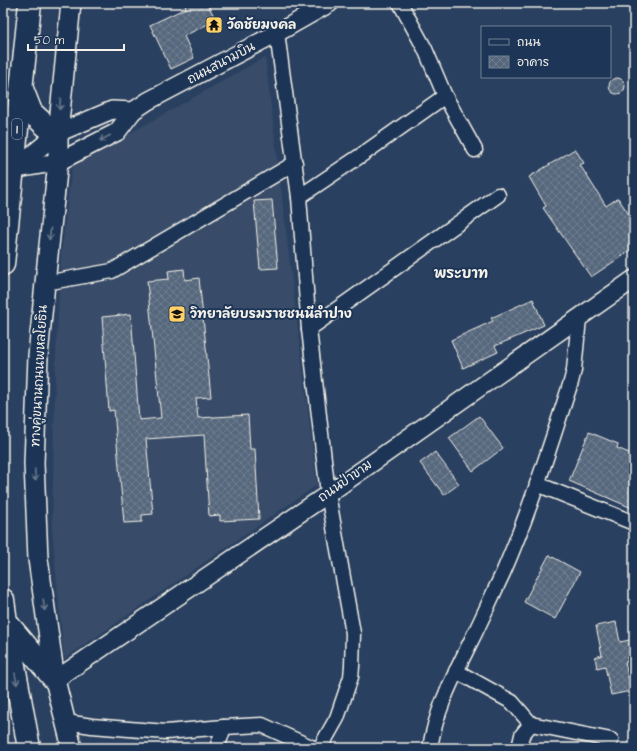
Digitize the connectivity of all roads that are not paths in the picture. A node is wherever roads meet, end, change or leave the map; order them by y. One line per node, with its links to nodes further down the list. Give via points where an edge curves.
1 (30, 3): 6 (highway, 1)
2 (71, 3): 9 (main road, ทางคู่ขนานถนนพหลโยธิน, one-way to 9)
3 (330, 3): 5 (street, ถนนสนามบิน)
4 (400, 3): 7 (street, via 425,49)
5 (278, 34): 8 (street, ถนนสนามบิน, via 148,101); 12 (street)
6 (22, 88): 9 (highway, via 31,112); 13 (highway, 1)
7 (445, 96): 10 (street); 15 (street)
8 (133, 112): 9 (street, via 112,110); 11 (street, ถนนสนามบิน, one-way to 11, via 117,132)
9 (58, 133): 11 (main road, ทางคู่ขนานถนนพหลโยธิน); 13 (street)
10 (475, 150)
11 (58, 162): 13 (street, ถนนสนามบิน); 17 (main road, ทางคู่ขนานถนนพหลโยธิน, one-way to 17)
12 (295, 163): 15 (street); 17 (street, via 112,271)
13 (8, 173): 16 (highway, 1)
14 (498, 195): 20 (street)
15 (299, 197): 20 (street)
16 (3, 264)
17 (45, 283): 27 (main road, ทางคู่ขนานถนนพหลโยธิน, one-way to 27, via 38,356 34,462 38,559)
18 (632, 284): 19 (street, ถนนป่าขาม)
19 (579, 318): 21 (street, via 571,382); 22 (street, ถนนป่าขาม)
20 (309, 329): 22 (street)
21 (537, 484): 23 (street); 26 (street, via 517,540)
22 (328, 494): 27 (street, ถนนป่าขาม); 36 (street, via 353,633 352,666 351,677 337,718)
23 (634, 523)
24 (3, 600): 25 (highway)
25 (6, 622): 27 (highway); 32 (highway, one-way to 32)
26 (456, 671): 29 (street, via 512,702); 37 (street, via 445,693)
27 (55, 680): 28 (main road, ทางคู่ขนานถนนพหลโยธิน)
28 (66, 722): 30 (street, via 166,732); 33 (main road, ทางคู่ขนานถนนพหลโยธิน)
29 (531, 724): 31 (street); 38 (street, via 522,735)
30 (224, 726): 34 (street); 35 (street, via 262,725)
31 (611, 740)
32 (29, 748)
33 (72, 748)
34 (217, 748)
35 (313, 748)
36 (320, 748)
37 (430, 748)
38 (519, 748)

